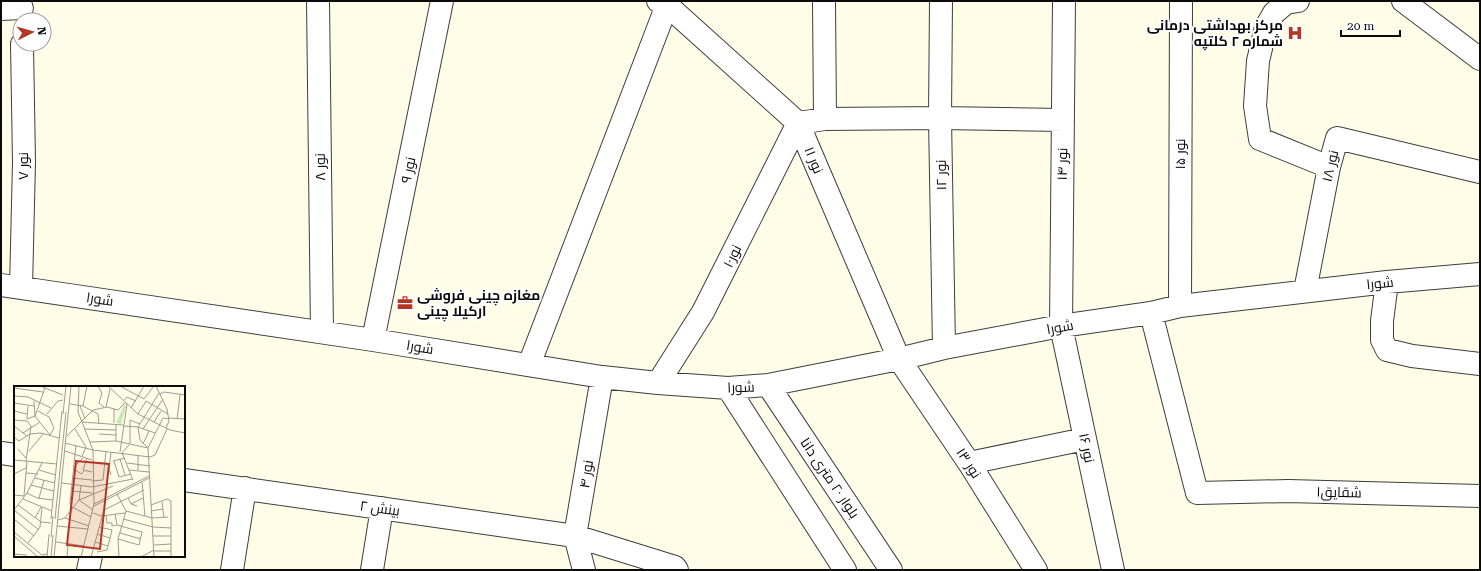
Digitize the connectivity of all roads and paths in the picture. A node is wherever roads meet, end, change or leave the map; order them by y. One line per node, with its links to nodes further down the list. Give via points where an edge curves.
1 (318, 1): 25 (street, نور ۸)
2 (442, 1): 26 (street, نور ۹)
3 (824, 1): 13 (street)
4 (941, 1): 12 (street, نور ۱۲)
5 (1064, 1): 14 (street, نور ۱۴)
6 (1181, 1): 22 (street, نور ۱۵)
7 (1298, 1): 16 (street, via 1286,3 1274,13 1266,27 1258,61 1255,106 1260,140)
8 (1403, 1): 11 (street)
9 (666, 2): 15 (street, نور ۱۱); 30 (street)
10 (22, 52): 20 (street, نور ۷, via 24,162)
11 (1480, 59)
12 (940, 118): 13 (street); 14 (street); 27 (street, نور ۱۲)
13 (825, 119): 15 (street)
14 (1063, 120): 24 (street, نور ۱۴)
15 (798, 123): 28 (street, نور ۱۱); 32 (street, نور۱۰, via 703,312)
16 (1329, 167): 17 (street, نور ۱۸, via 1337,138); 21 (street, نور ۱۸)
17 (1480, 172)
18 (1480, 274): 19 (street, شورا)
19 (1387, 282): 21 (street, شورا); 29 (street, via 1382,321 1382,340 1387,350 1412,356)
20 (11, 286): 25 (street, شورا)
21 (1305, 291): 22 (street, شورا)
22 (1180, 306): 23 (street, شورا)
23 (1151, 313): 24 (street, شورا); 41 (street, شقایق۱, via 1197,493 1288,491)
24 (1061, 326): 27 (street, شورا); 35 (street, نور ۱۶)
25 (322, 332): 26 (street, شورا)
26 (373, 340): 30 (street, شورا)
27 (944, 348): 28 (street, شورا)
28 (899, 359): 33 (street, شورا); 38 (street, نور ۱۳)
29 (1480, 364)
30 (529, 365): 31 (street, شورا)
31 (602, 377): 32 (street, شورا); 43 (street, نور ۴)
32 (658, 384): 34 (street, شورا)
33 (768, 386): 34 (street, شورا); 51 (street, بلوار ۲۰ متری دانا)
34 (728, 388): 50 (street)
35 (1085, 439): 38 (street); 53 (street, نور ۱۶)
36 (1, 453): 37 (street)
37 (14, 455)
38 (969, 463): 52 (street, نور ۱۳)
39 (185, 480): 40 (street, بینش ۲)
40 (245, 488): 42 (street, بینش ۲); 46 (street)
41 (1480, 496)
42 (382, 508): 43 (street, بینش ۲); 47 (street)
43 (575, 536): 48 (street, نور ۴); 49 (street, بینش ۲, via 675,567)
44 (91, 557): 45 (street)
45 (88, 570)
46 (232, 570)
47 (372, 570)
48 (584, 570)
49 (677, 570)
50 (845, 570)
51 (891, 570)
52 (1036, 570)
53 (1113, 570)

